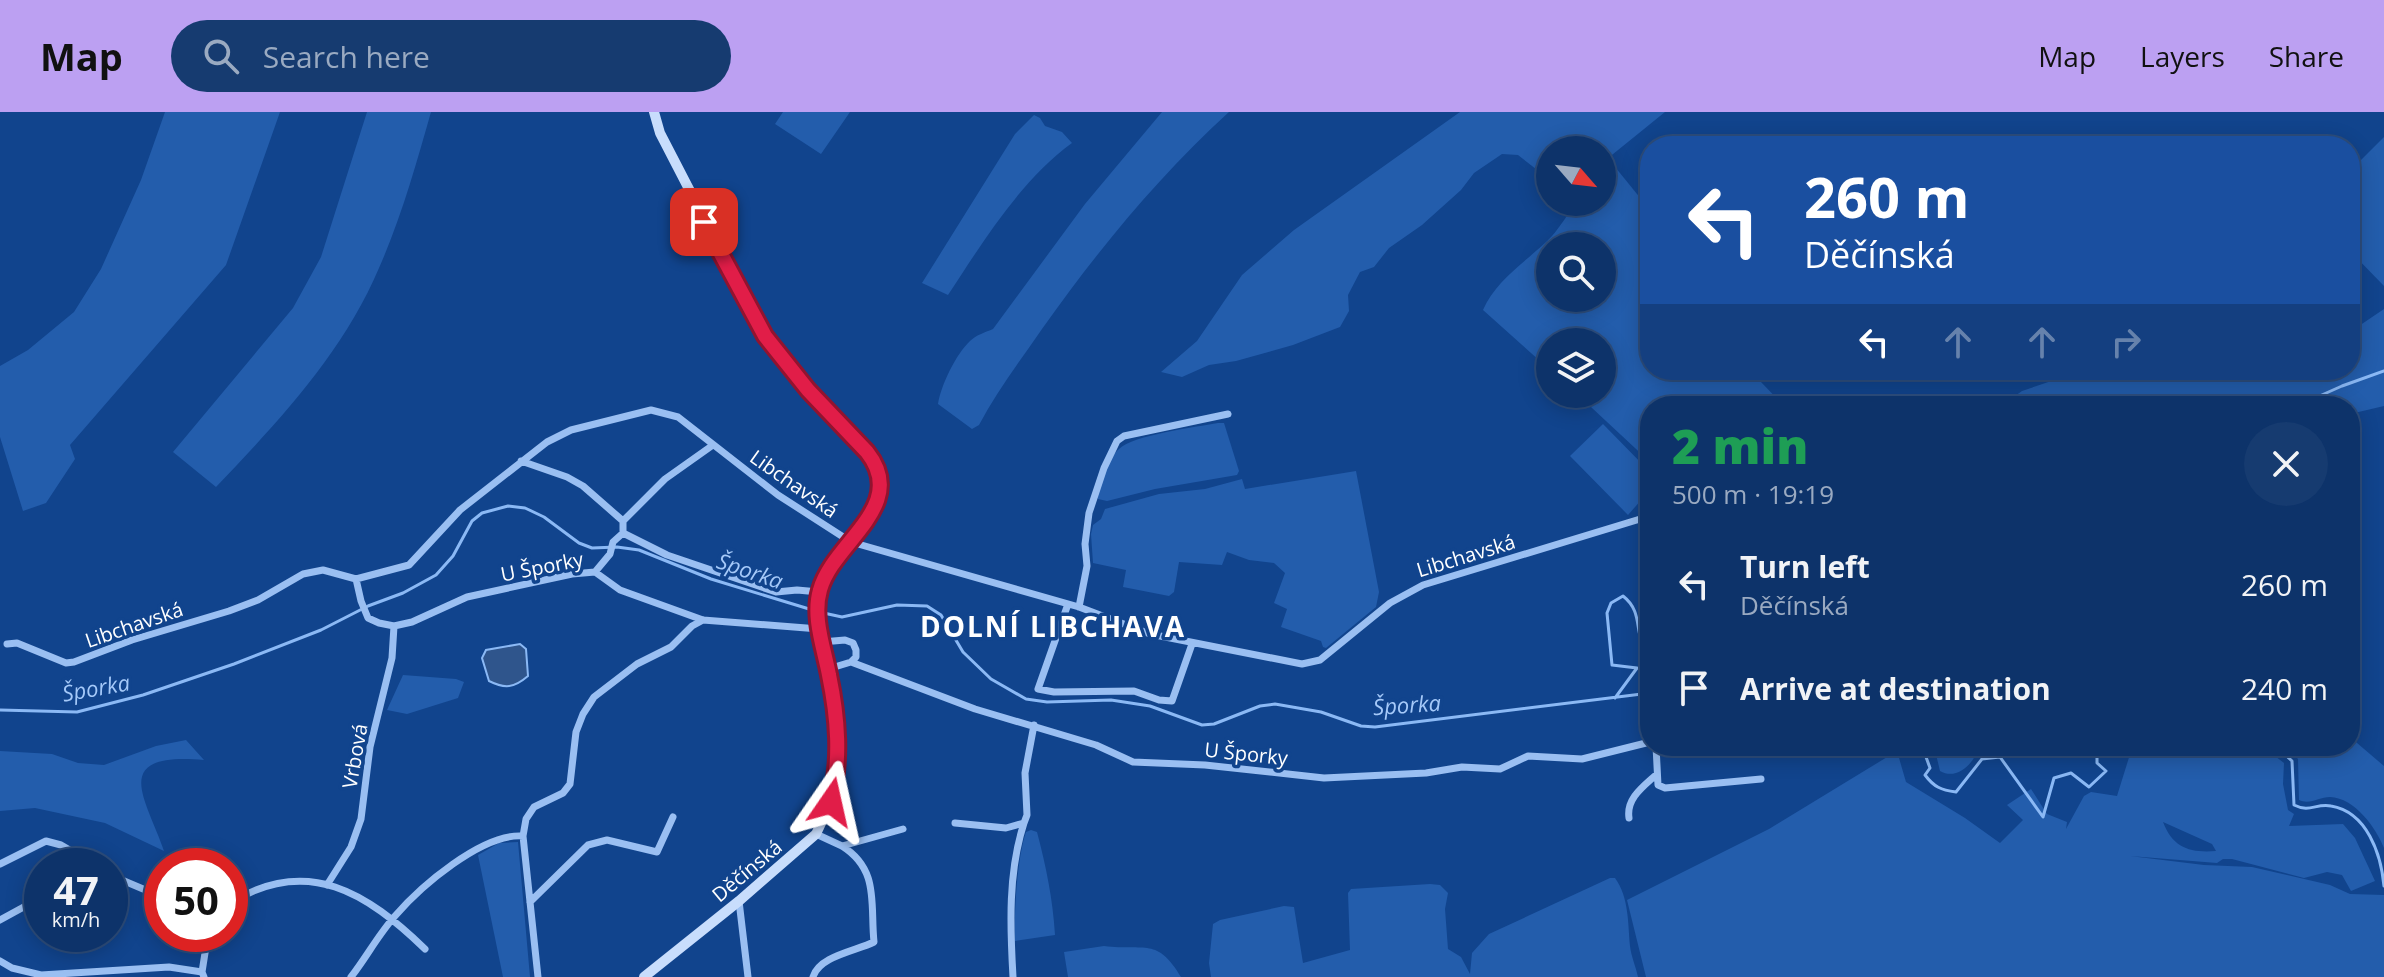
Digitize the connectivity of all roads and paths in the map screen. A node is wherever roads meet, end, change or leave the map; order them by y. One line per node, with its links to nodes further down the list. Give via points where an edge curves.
1 (654, 112): 8 (main road, via 704,222 765,336 878,468 878,499)
2 (1228, 414): 13 (street, via 1117,441 1089,513)
3 (713, 445): 4 (street, Libchavská, via 678,417 651,410 571,430); 6 (street, via 665,479); 8 (street, Libchavská)
4 (521, 461): 6 (street, via 583,486); 10 (street, Libchavská, via 460,510 409,565)
5 (1640, 517): 19 (street, Libchavská, via 1412,590 1312,663)
6 (623, 521): 7 (street)
7 (623, 533): 9 (street); 11 (street, via 667,555 776,592 797,590)
8 (851, 542): 11 (main road, via 824,578); 12 (street, Libchavská)
9 (595, 572): 14 (street, U Šporky, via 620,590); 16 (street, U Šporky, via 467,597)
10 (356, 579): 16 (street, via 366,614); 18 (street, Libchavská, via 323,570 303,574 258,600 74,662)
11 (819, 598): 15 (main road, Děčínská)
12 (1068, 604): 13 (street, Libchavská); 19 (street, via 1038,689 1134,691 1172,701)
13 (1079, 607): 19 (street, Libchavská)
14 (703, 620): 15 (street, U Šporky); 33 (street, via 594,697 576,732 570,784 534,807)
15 (819, 625): 17 (main road, Děčínská)
16 (394, 626): 39 (street, Vrbová, via 361,819)
17 (822, 642): 20 (street, via 853,643 856,657); 21 (main road, Děčínská)
18 (7, 644)
19 (1192, 644)
20 (851, 662): 21 (street); 22 (street, U Šporky, via 975,709)
21 (828, 669): 32 (main road, Děčínská, via 838,773)
22 (1034, 725): 23 (street, U Šporky, via 1133,762 1324,778 1500,769 1528,756 1582,759); 30 (street, via 1025,773)
23 (1640, 744)
24 (1656, 756): 25 (street)
25 (1657, 774): 26 (street, via 1658,785 1665,788); 28 (street, via 1632,799)
26 (1761, 779)
27 (673, 817): 42 (street, via 657,852 607,840 588,845)
28 (1629, 818)
29 (955, 823): 30 (street, via 1006,828)
30 (1024, 823): 56 (street, via 1010,921)
31 (903, 829): 34 (street)
32 (816, 834): 34 (street); 41 (main road, Děčínská)
33 (519, 836): 42 (street); 44 (street, via 495,839 474,851 418,892)
34 (842, 846): 55 (street, via 856,855 871,882 874,942 827,960)
35 (32, 848): 36 (street, via 46,841)
36 (66, 848)
37 (24, 852): 38 (street)
38 (0, 864)
39 (327, 885): 40 (street, via 277,883); 44 (street, via 352,893)
40 (248, 893)
41 (739, 901): 53 (main road, Děčínská); 54 (street)
42 (530, 902): 52 (street)
43 (24, 907): 45 (street)
44 (393, 918): 46 (street); 51 (street)
45 (0, 920)
46 (425, 949)
47 (206, 952): 49 (street)
48 (0, 961): 50 (street)
49 (203, 975): 50 (street, via 169,967)
50 (41, 976)
51 (351, 977)
52 (538, 977)
53 (644, 977)
54 (748, 977)
55 (813, 977)
56 (1013, 977)

